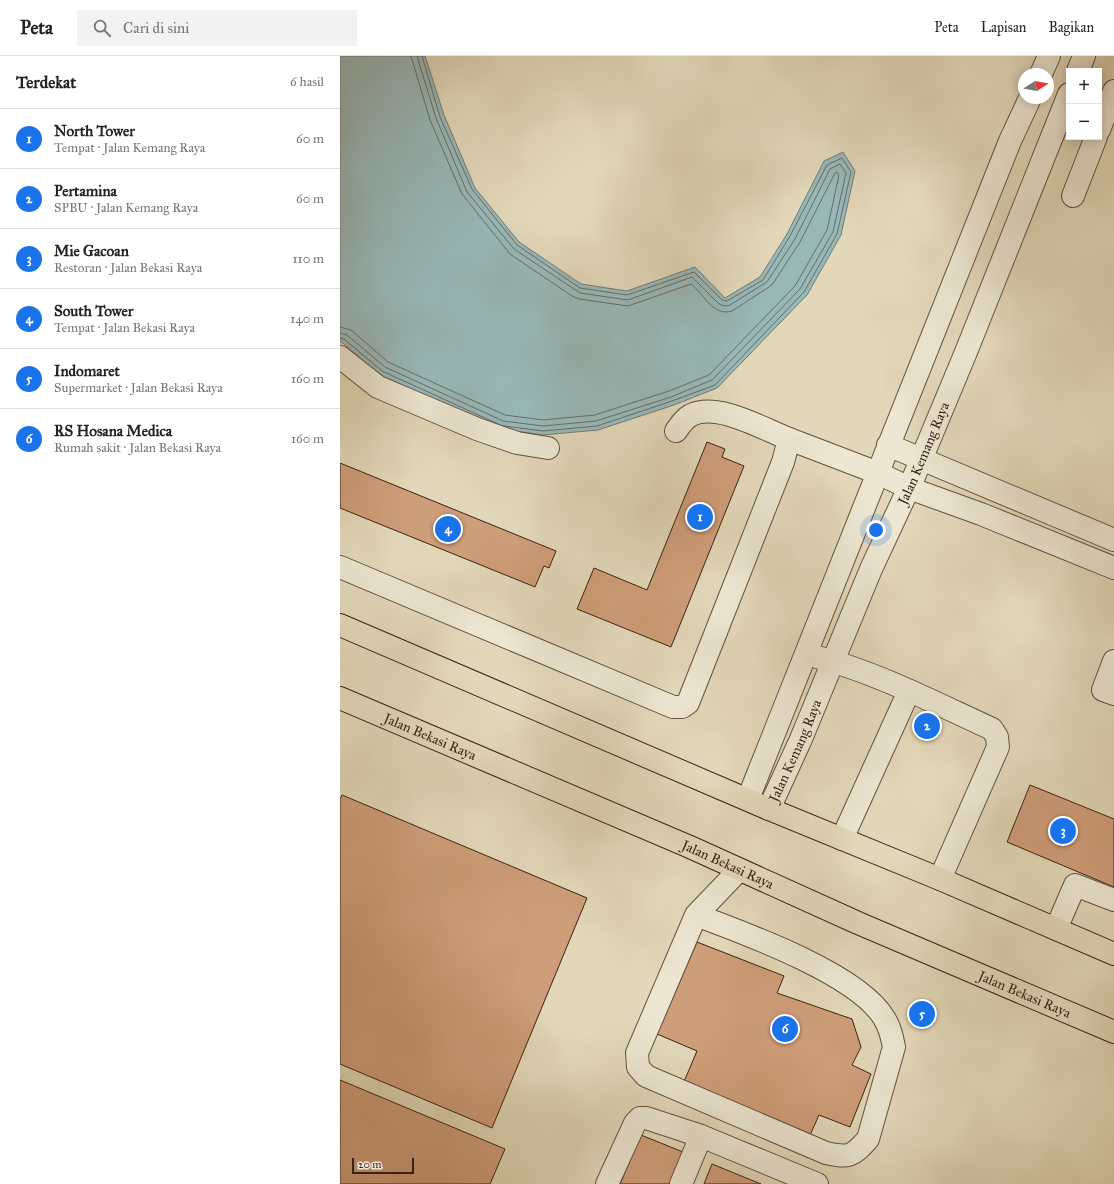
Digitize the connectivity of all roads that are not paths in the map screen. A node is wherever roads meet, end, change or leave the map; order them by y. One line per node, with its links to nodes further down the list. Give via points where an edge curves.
1 (1050, 56): 3 (street)
2 (1084, 56): 4 (street)
3 (1044, 68)
4 (1079, 68)
5 (1114, 91): 8 (street)
6 (1066, 102): 16 (street, Jalan Kemang Raya)
7 (1027, 104): 14 (street, Jalan Kemang Raya)
8 (1102, 122)
9 (1095, 140): 10 (street)
10 (1074, 196)
11 (340, 357): 15 (street, via 378,387 517,444)
12 (676, 431): 13 (street, via 690,416 709,411 728,414)
13 (789, 439): 17 (street); 22 (street, via 783,462 688,703 682,707 673,707)
14 (888, 445): 16 (street); 17 (street, Jalan Kemang Raya)
15 (548, 448)
16 (921, 458): 18 (street, Jalan Kemang Raya); 19 (street)
17 (878, 473): 18 (street); 25 (street, Jalan Kemang Raya)
18 (909, 488): 20 (street, via 981,514); 26 (street, Jalan Kemang Raya)
19 (1052, 513): 20 (street); 21 (street)
20 (1042, 540): 23 (street)
21 (1114, 540)
22 (340, 567)
23 (1114, 568)
24 (340, 625): 31 (main road)
25 (805, 654): 26 (street); 31 (street, Jalan Kemang Raya)
26 (832, 661): 28 (street); 32 (street, Jalan Kemang Raya, via 801,739)
27 (1114, 661): 29 (street, via 1103,690)
28 (909, 691): 33 (street); 35 (street, via 992,729 998,742 998,748)
29 (1114, 694)
30 (340, 698): 34 (main road, Jalan Bekasi Raya)
31 (748, 799): 32 (main road)
32 (769, 809): 33 (main road)
33 (842, 839): 35 (main road)
34 (740, 870): 37 (street); 40 (main road, Jalan Bekasi Raya)
35 (940, 879): 38 (main road)
36 (1114, 900): 38 (street, via 1076,885)
37 (696, 915): 37 (street, via 746,934 826,971 864,997 884,1017 894,1047 868,1139 857,1151 844,1157 826,1152 646,1076 638,1067 637,1053)
38 (1056, 929): 39 (main road)
39 (1114, 954)
40 (1114, 1032)
41 (701, 1136): 42 (street, via 640,1118 635,1123); 43 (street); 44 (street)
42 (607, 1184)
43 (681, 1184)
44 (817, 1184)

